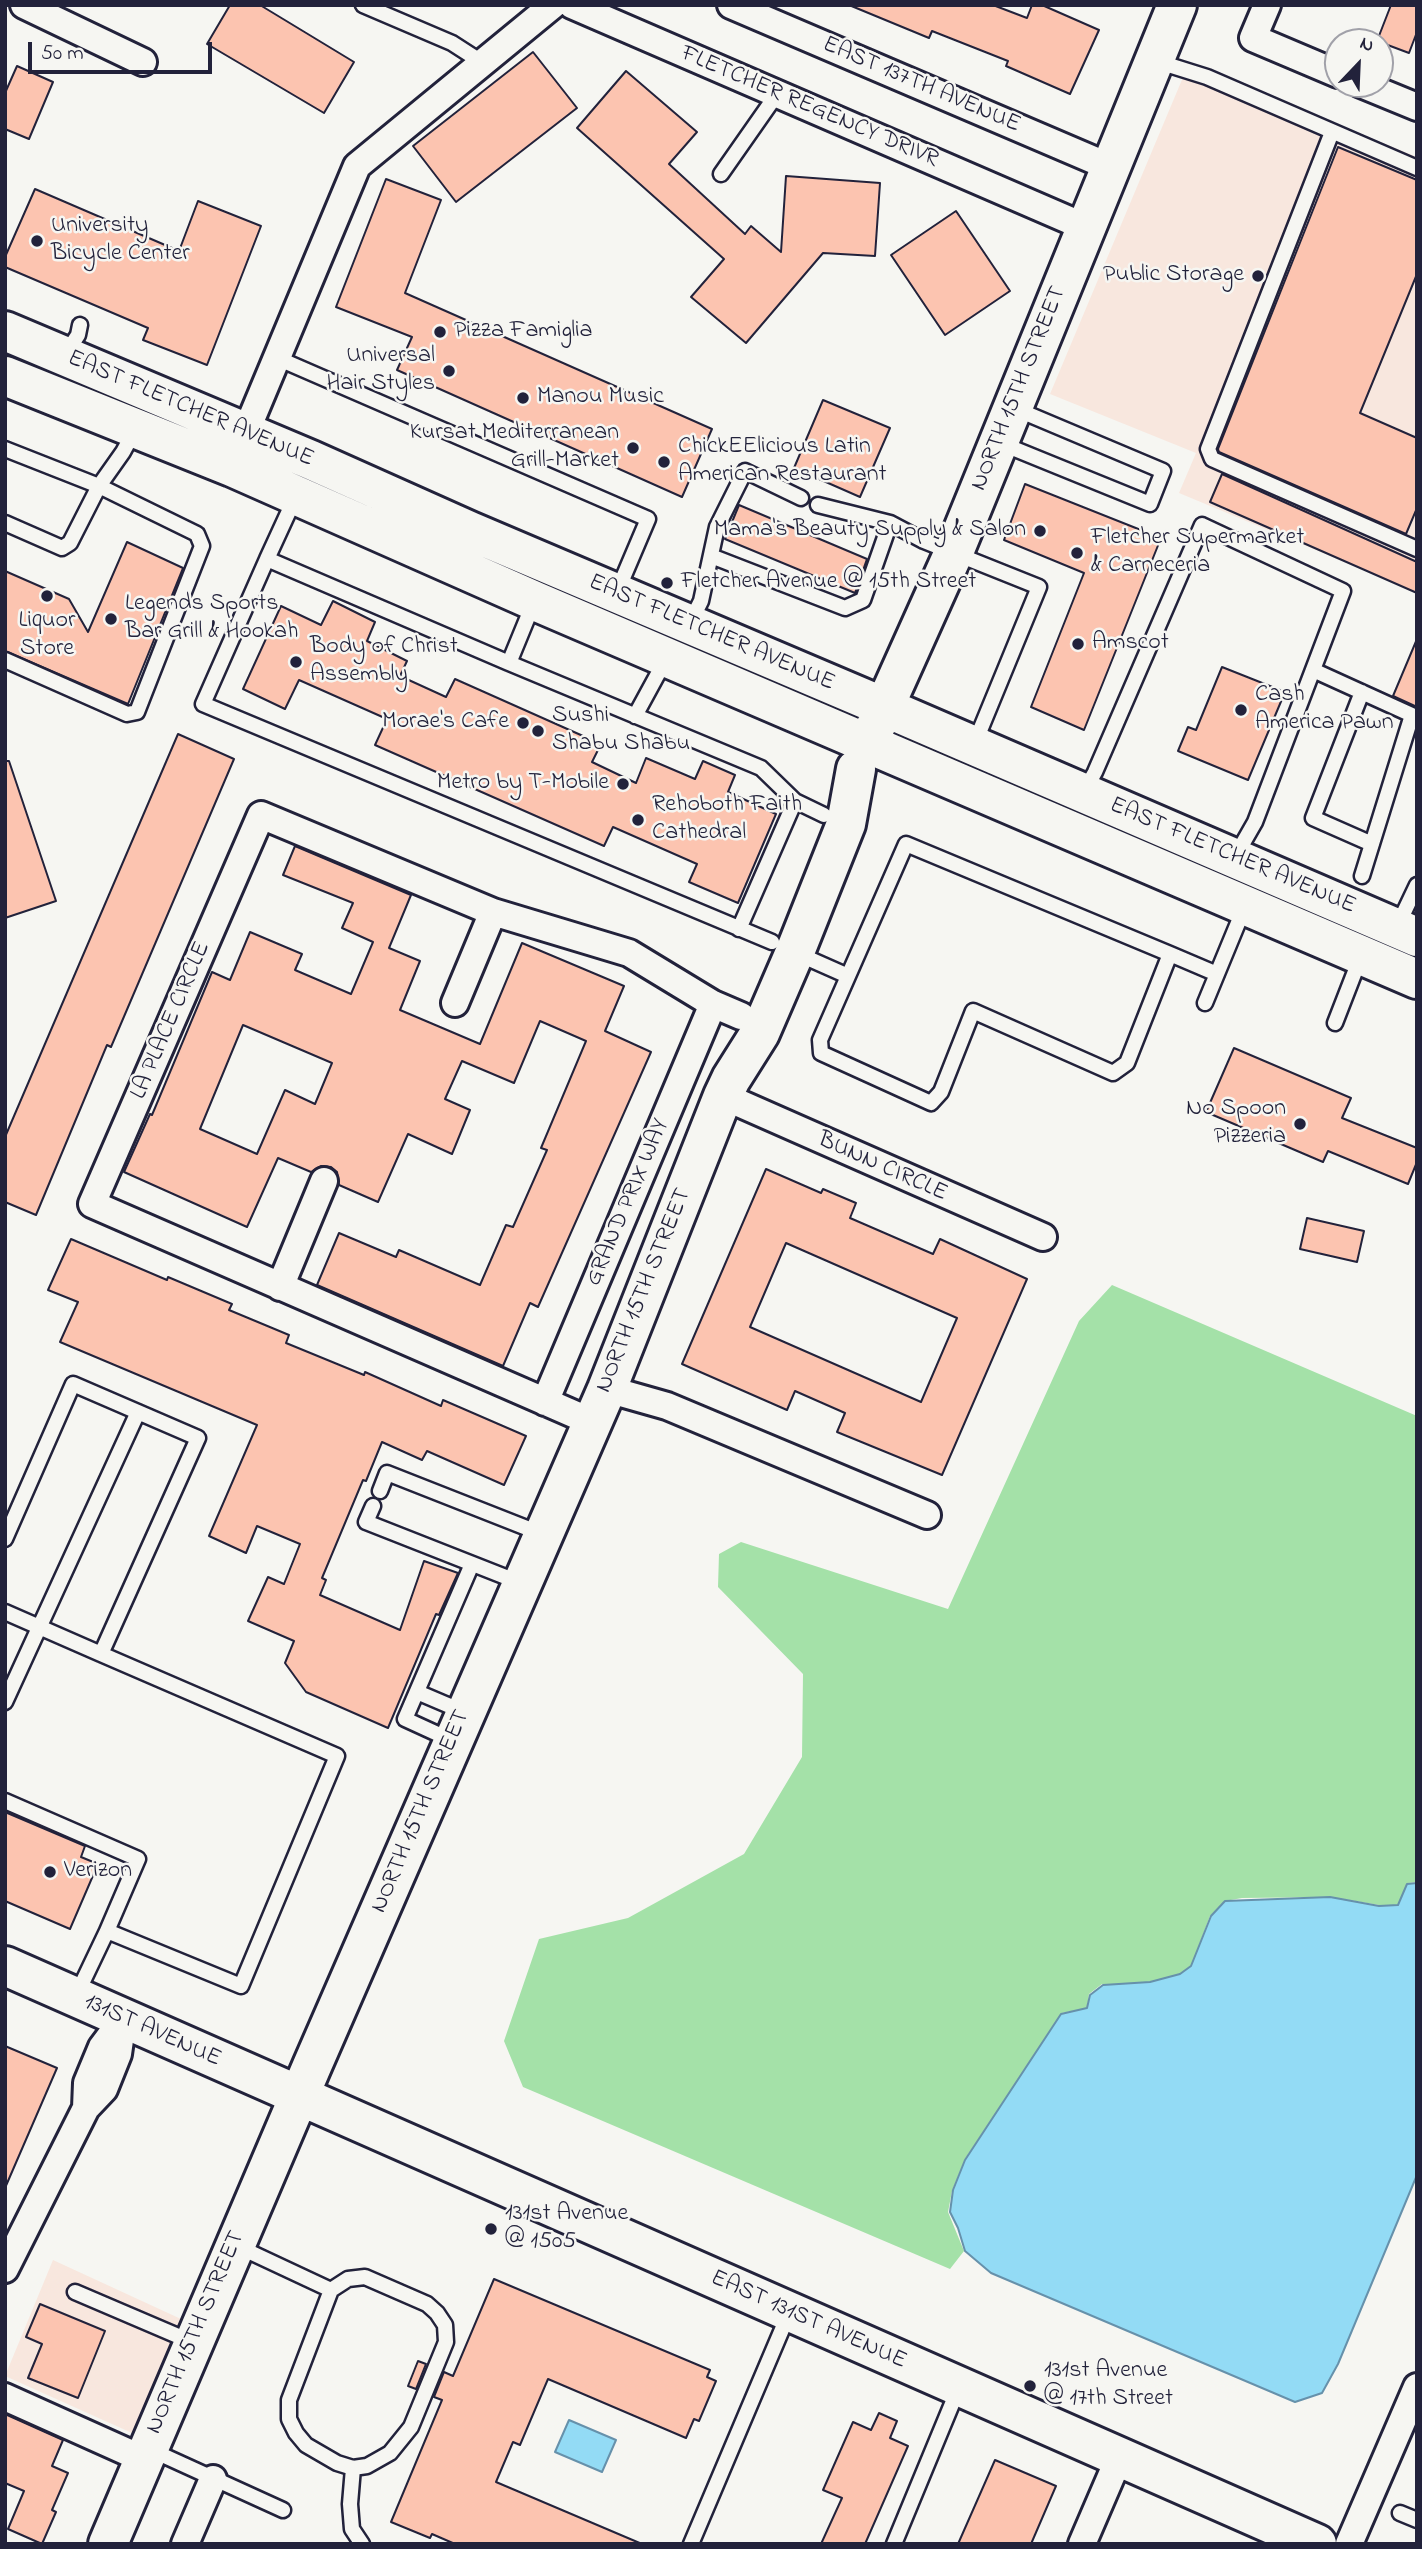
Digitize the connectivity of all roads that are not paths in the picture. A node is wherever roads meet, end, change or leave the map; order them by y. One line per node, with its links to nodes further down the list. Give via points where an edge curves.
1 (24, 5): 9 (street)
2 (363, 5): 10 (lane, via 452,43)
3 (553, 5): 10 (street)
4 (572, 5): 12 (street, FLETCHER REGENCY DRIVR)
5 (731, 5): 16 (street, EAST 137TH AVENUE)
6 (1177, 5): 8 (street, NORTH 15TH STREET)
7 (1268, 5): 11 (street, via 1253,38)
8 (1154, 60): 15 (lane, via 1207,77); 16 (street, NORTH 15TH STREET)
9 (143, 62)
10 (483, 63): 21 (street, via 358,166)
11 (1324, 68)
12 (777, 94): 18 (lane); 19 (street, FLETCHER REGENCY DRIVR)
13 (1394, 98): 14 (street)
14 (1417, 107)
15 (1332, 132): 17 (lane); 33 (lane, via 1208,449 1212,459)
16 (1110, 167): 19 (street, NORTH 15TH STREET)
17 (1417, 168)
18 (721, 174)
19 (1085, 227): 23 (street, NORTH 15TH STREET)
20 (5, 331): 26 (street, EAST FLETCHER AVENUE, via 72,341)
21 (277, 358): 26 (street); 37 (lane, via 648,519)
22 (5, 376): 24 (street, EAST FLETCHER AVENUE)
23 (1006, 425): 23 (lane, via 1150,504 1163,471); 34 (street, NORTH 15TH STREET)
24 (136, 428): 26 (street, EAST FLETCHER AVENUE); 28 (lane)
25 (5, 449): 28 (lane)
26 (239, 450): 27 (street, EAST FLETCHER AVENUE)
27 (304, 478): 36 (lane); 37 (street, EAST FLETCHER AVENUE); 38 (street, EAST FLETCHER AVENUE)
28 (99, 486): 31 (lane, via 70,543 62,548); 41 (lane, via 197,534 202,545 137,712 127,714)
29 (801, 498): 35 (lane, via 744,471 717,527)
30 (818, 505): 32 (lane)
31 (5, 523)
32 (890, 523): 34 (lane); 35 (lane, via 863,600 845,608)
33 (1417, 549)
34 (954, 552): 45 (street, NORTH 15TH STREET); 47 (lane, via 1040,587)
35 (711, 556): 39 (lane, via 701,601)
36 (267, 559): 42 (lane); 57 (lane, via 203,704)
37 (616, 594): 39 (street, EAST FLETCHER AVENUE)
38 (535, 601): 40 (street, EAST FLETCHER AVENUE); 42 (lane)
39 (689, 624): 45 (street, EAST FLETCHER AVENUE)
40 (667, 657): 46 (lane); 48 (street, EAST FLETCHER AVENUE)
41 (5, 660)
42 (509, 663): 46 (lane)
43 (1313, 670): 44 (lane); 49 (lane, via 1343,591 1202,525); 52 (lane, via 1255,822)
44 (1362, 692): 51 (lane, via 1412,715); 51 (lane, via 1313,818)
45 (884, 706): 47 (street, EAST FLETCHER AVENUE); 48 (street, NORTH 15TH STREET)
46 (635, 716): 50 (lane, via 761,768)
47 (974, 746): 49 (street, EAST FLETCHER AVENUE)
48 (862, 755): 50 (street, NORTH 15TH STREET); 54 (street, EAST FLETCHER AVENUE); 57 (street, NORTH 15TH STREET, via 846,824)
49 (1083, 793): 52 (street, EAST FLETCHER AVENUE)
50 (809, 808): 57 (street, NORTH 15TH STREET)
51 (1372, 844): 56 (lane)
52 (1234, 859): 56 (street, EAST FLETCHER AVENUE)
53 (1417, 885): 56 (lane)
54 (1245, 905): 56 (street, EAST FLETCHER AVENUE); 59 (lane)
55 (493, 912): 62 (street); 64 (street, LA PLACE CIRCLE, via 629,953); 69 (street, LA PLACE CIRCLE, via 261,816 92,1204)
56 (1374, 933): 61 (street, EAST FLETCHER AVENUE); 65 (lane)
57 (769, 941): 60 (lane); 64 (street, NORTH 15TH STREET); 66 (street, NORTH 15TH STREET, via 760,1033)
58 (1171, 954): 59 (lane); 60 (lane, via 906,844); 60 (lane, via 1127,1063 1113,1073 973,1011 941,1092 931,1103 821,1053 820,1040)
59 (1217, 974): 63 (lane)
60 (848, 976)
61 (1417, 979)
62 (455, 1003)
63 (1205, 1003)
64 (727, 1010): 66 (street, NORTH 15TH STREET); 70 (street, GRAND PRIX WAY)
65 (1335, 1023)
66 (727, 1087): 68 (street, BUNN CIRCLE); 71 (street, NORTH 15TH STREET)
67 (324, 1181): 69 (street)
68 (1043, 1237)
69 (280, 1287): 70 (street, LA PLACE CIRCLE)
70 (545, 1402): 71 (street, LA PLACE CIRCLE)
71 (600, 1406): 75 (street, via 667,1406); 76 (street, NORTH 15TH STREET)
72 (138, 1412): 77 (lane, via 73,1384); 81 (lane); 82 (lane, via 198,1438)
73 (380, 1491): 76 (lane, via 387,1473)
74 (373, 1506): 78 (lane, via 366,1522)
75 (927, 1515)
76 (543, 1535): 79 (street, NORTH 15TH STREET)
77 (5, 1539)
78 (472, 1564): 79 (lane); 83 (lane)
79 (522, 1583): 85 (street, NORTH 15TH STREET)
80 (5, 1612): 81 (lane)
81 (40, 1626): 82 (lane); 84 (lane)
82 (101, 1654): 87 (lane, via 337,1756 241,1986)
83 (417, 1692): 85 (lane); 85 (lane, via 405,1719)
84 (5, 1702)
85 (459, 1726): 91 (street, NORTH 15TH STREET)
86 (5, 1801): 87 (lane, via 138,1858)
87 (107, 1931): 89 (lane)
88 (5, 1966): 89 (street, 131ST AVENUE)
89 (75, 1997): 90 (street, 131ST AVENUE)
90 (123, 2019): 91 (street, 131ST AVENUE); 93 (street, via 118,2054 104,2089 86,2108)
91 (299, 2096): 92 (street, NORTH 15TH STREET); 96 (street, EAST 131ST AVENUE)
92 (235, 2245): 94 (lane); 97 (street, NORTH 15TH STREET)
93 (5, 2269)
94 (331, 2290): 103 (lane, via 289,2400 289,2419 306,2445); 103 (lane, via 348,2278 365,2277 427,2304 445,2325 446,2342 411,2427 390,2453)
95 (75, 2292): 97 (lane)
96 (789, 2313): 98 (street, EAST 131ST AVENUE); 111 (lane)
97 (193, 2342): 101 (street, NORTH 15TH STREET)
98 (959, 2387): 102 (street, EAST 131ST AVENUE); 112 (lane)
99 (1417, 2387): 115 (street)
100 (5, 2397): 101 (street)
101 (145, 2453): 104 (lane); 108 (street, NORTH 15TH STREET)
102 (1119, 2458): 113 (street); 114 (street, EAST 131ST AVENUE)
103 (353, 2468): 110 (lane, via 352,2529)
104 (214, 2479): 105 (lane); 109 (street)
105 (283, 2510)
106 (1400, 2513): 107 (lane)
107 (1417, 2520)
108 (108, 2544)
109 (185, 2544)
110 (362, 2544)
111 (691, 2544)
112 (894, 2544)
113 (1082, 2544)
114 (1317, 2544)
115 (1349, 2544)

